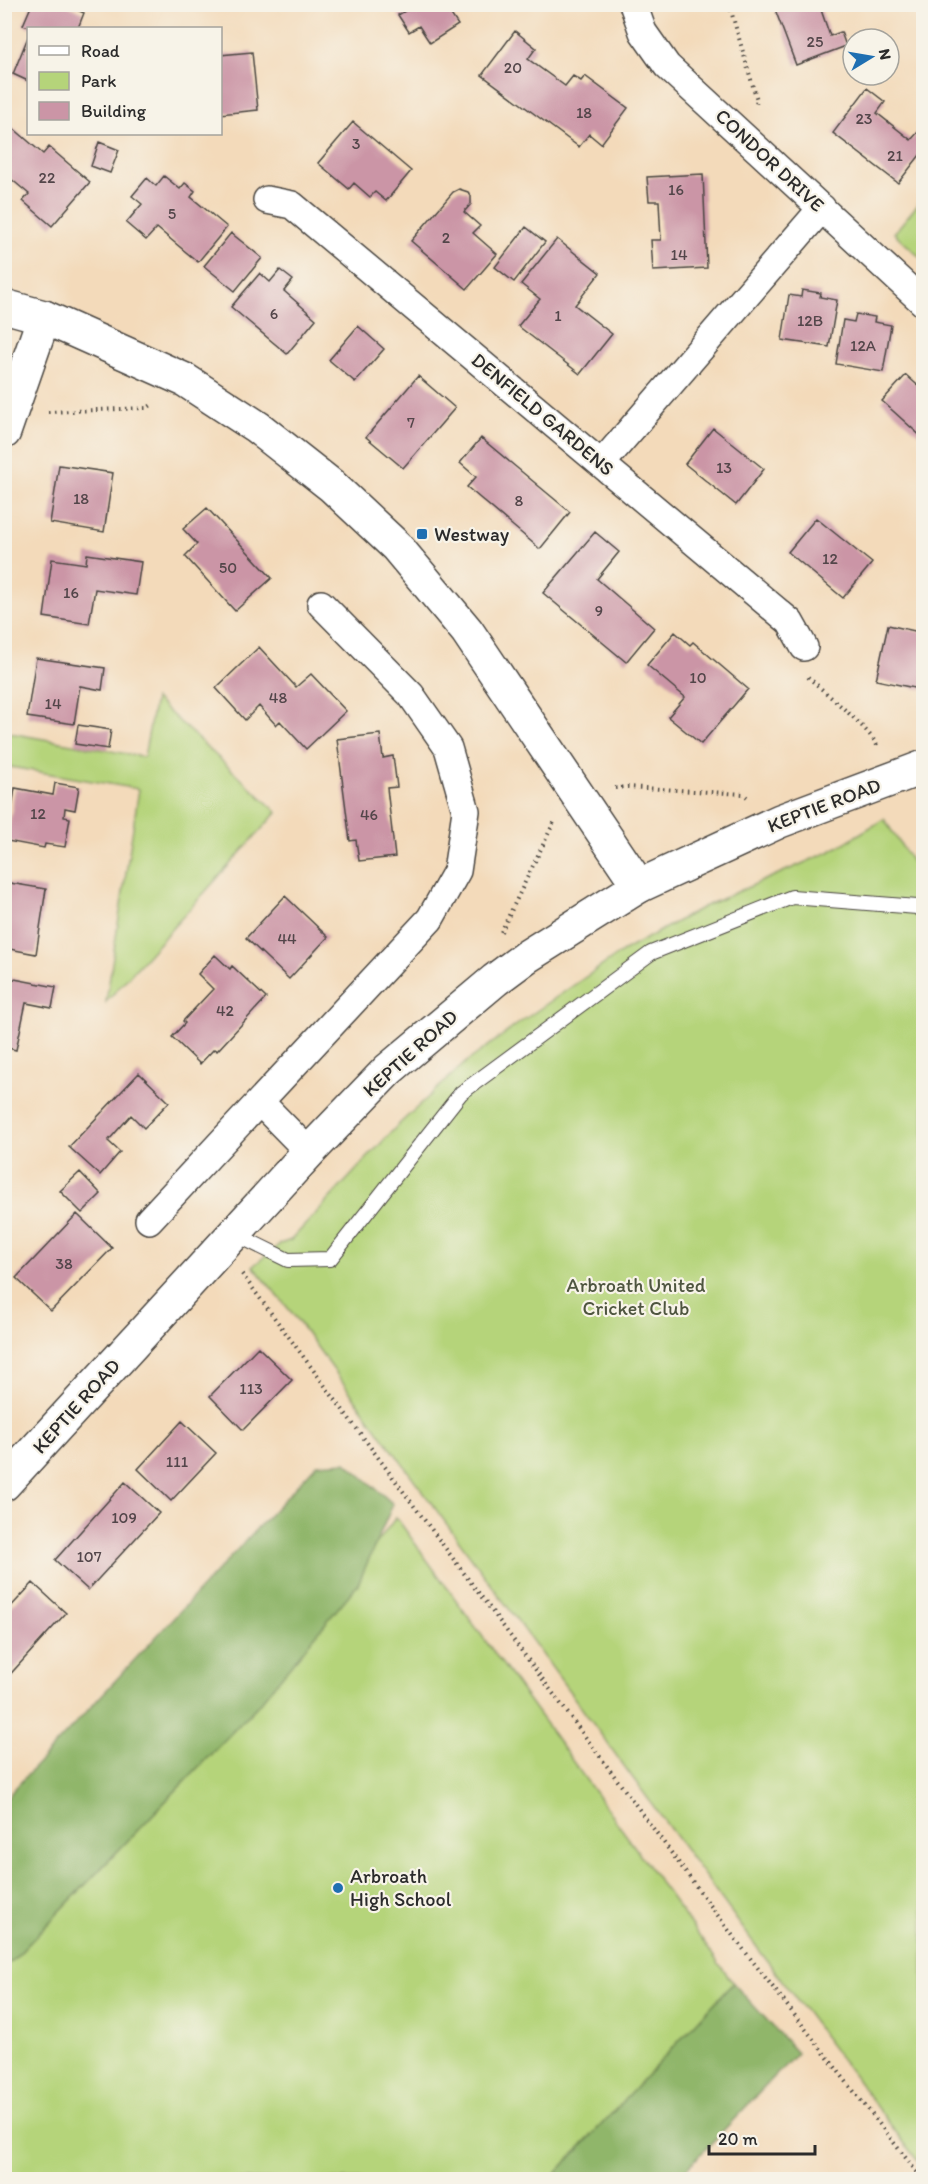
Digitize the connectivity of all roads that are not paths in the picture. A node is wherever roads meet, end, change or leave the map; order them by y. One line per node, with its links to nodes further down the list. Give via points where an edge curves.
1 (628, 4): 2 (street)
2 (633, 5): 4 (street, CONDOR DRIVE, via 643,32 667,66)
3 (267, 200): 9 (street, DENFIELD GARDENS, via 292,205)
4 (822, 208): 5 (street, CONDOR DRIVE); 9 (street)
5 (924, 303)
6 (4, 306): 7 (main road)
7 (44, 317): 8 (main road); 13 (main road, via 184,380 257,427 332,486 396,546 467,631)
8 (8, 423)
9 (602, 463): 11 (street, DENFIELD GARDENS, via 790,622)
10 (321, 604): 15 (street, via 411,695 448,748 466,810 457,871 430,920)
11 (804, 647)
12 (924, 767): 13 (main road, KEPTIE ROAD, via 780,821)
13 (639, 886): 16 (main road, KEPTIE ROAD, via 495,980 388,1070)
14 (924, 911): 18 (lane, via 917,907 792,897 651,952 461,1093 330,1259 288,1260)
15 (260, 1102): 16 (street); 17 (street)
16 (309, 1152): 18 (main road, KEPTIE ROAD)
17 (148, 1220)
18 (228, 1240): 19 (main road, KEPTIE ROAD)
19 (4, 1484)

